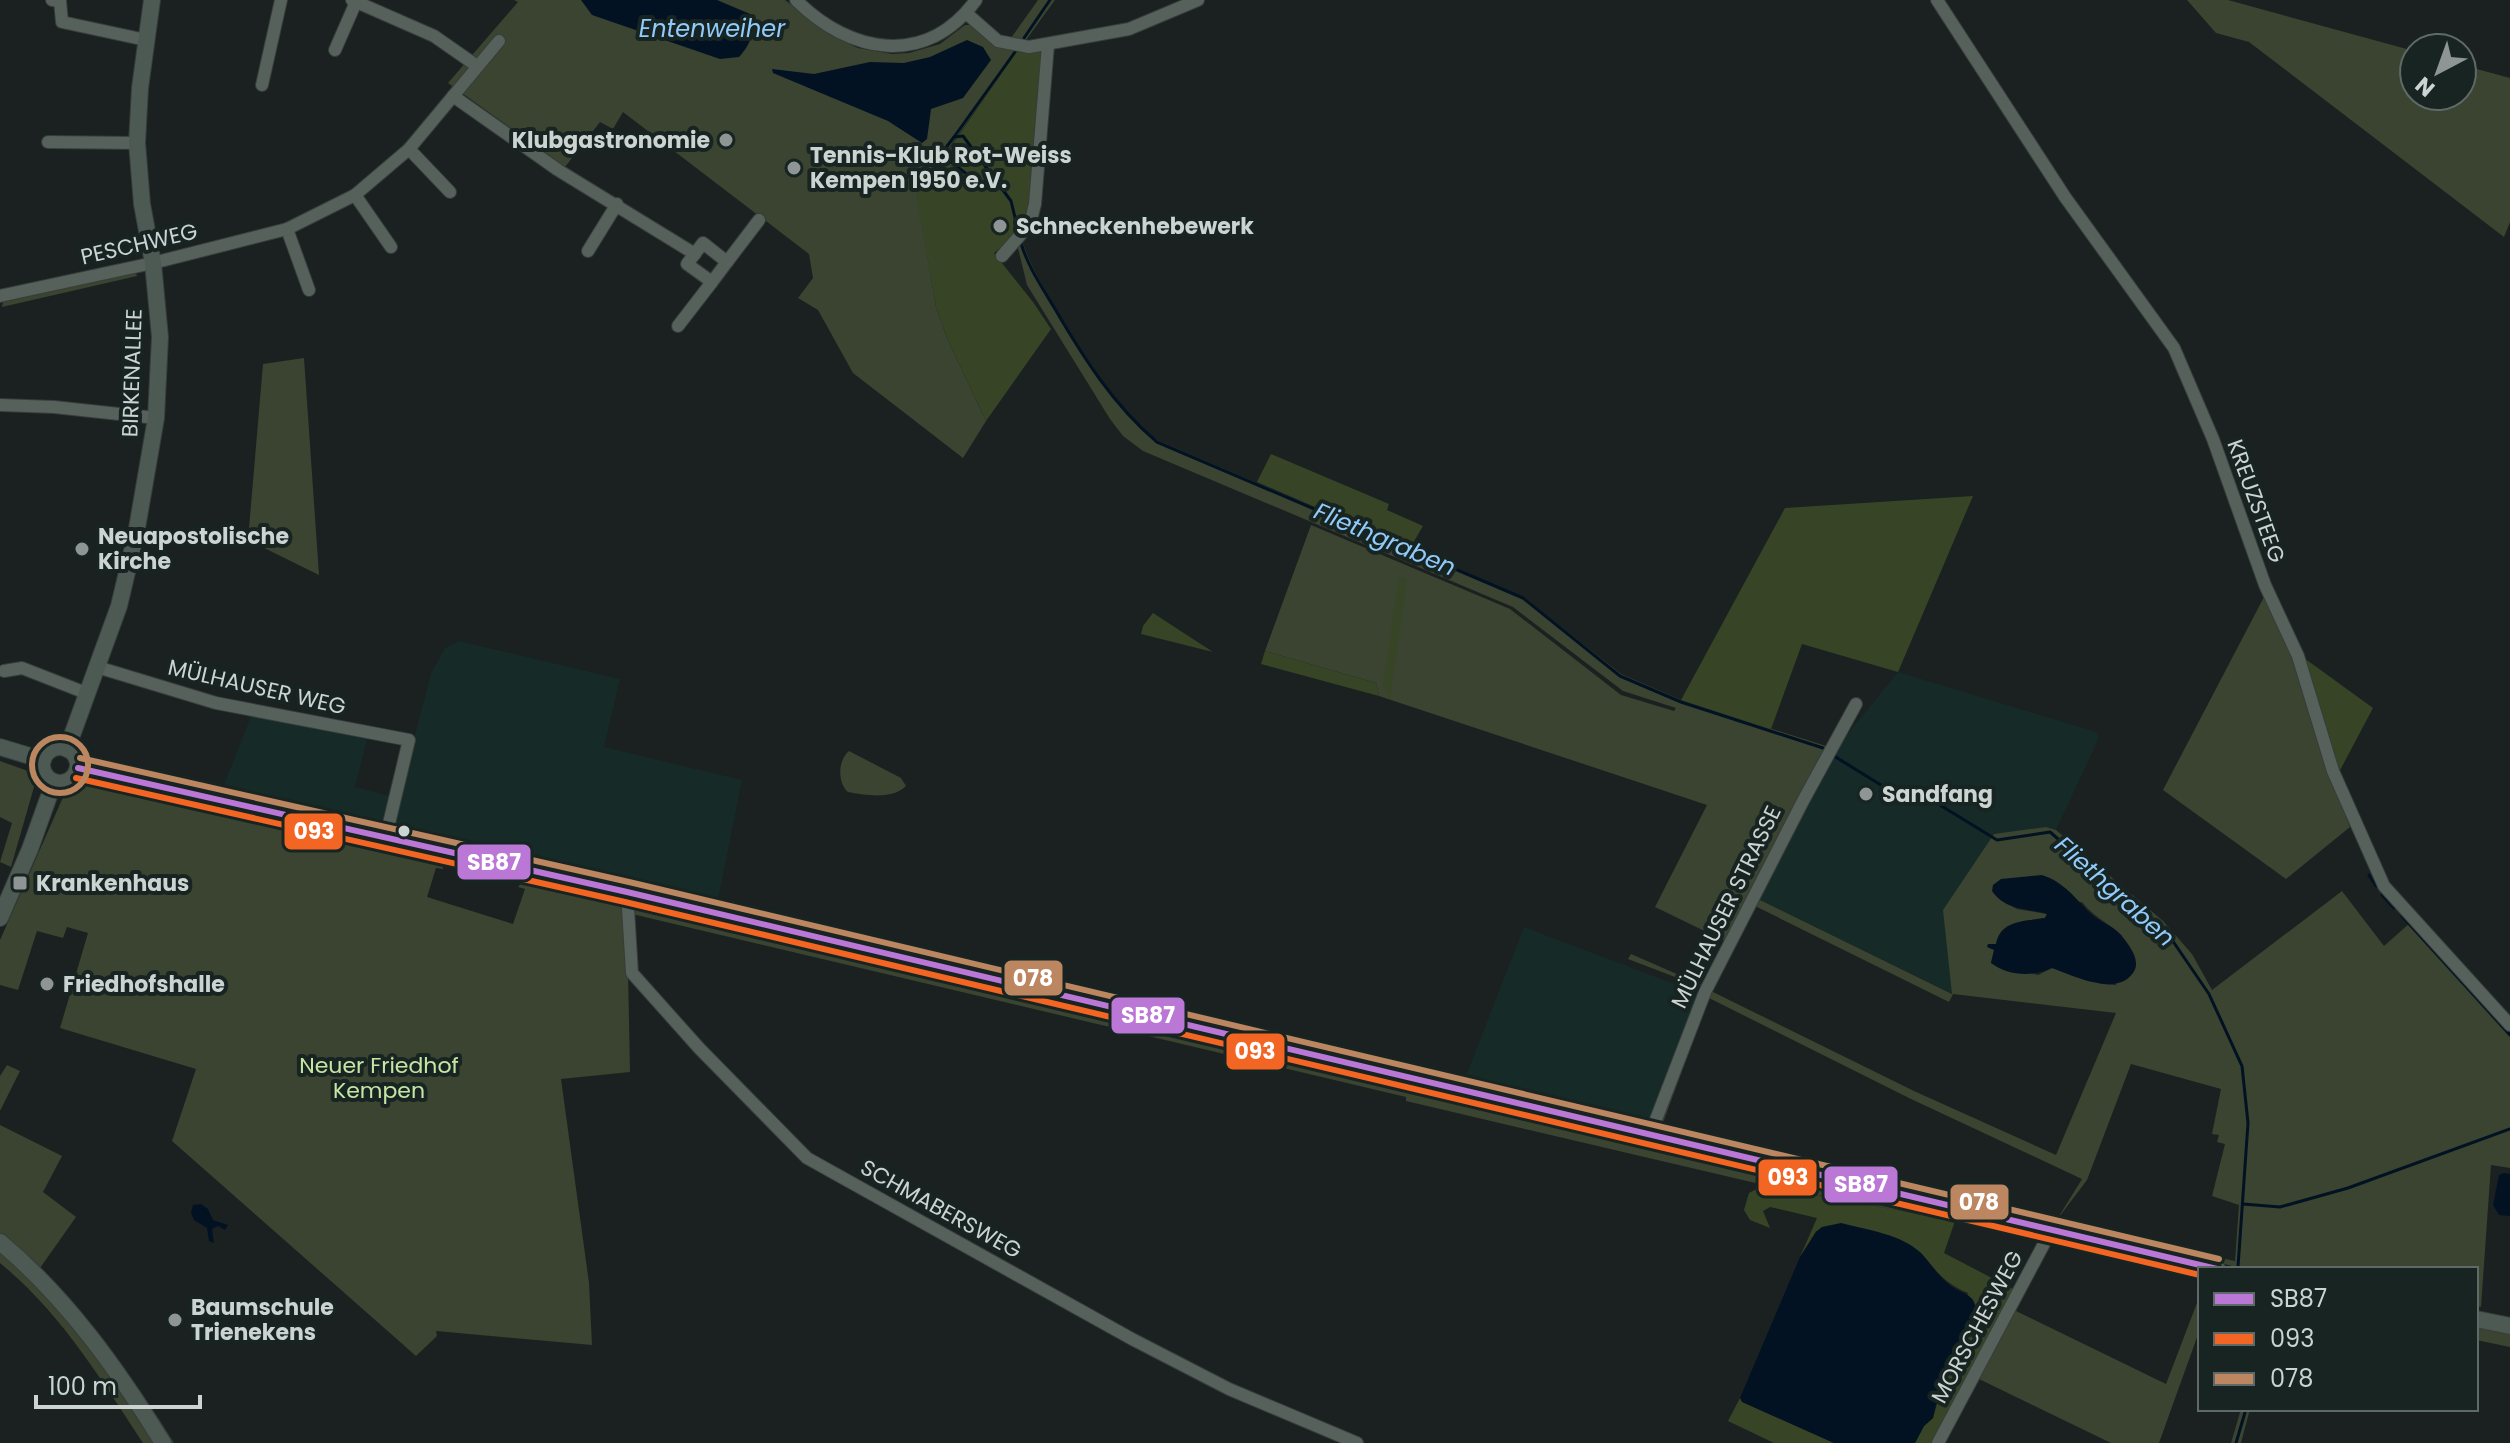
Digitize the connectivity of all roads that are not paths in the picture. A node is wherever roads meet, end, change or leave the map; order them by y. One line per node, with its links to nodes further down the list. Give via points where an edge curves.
1 (52, 0): 10 (street, via 60,1 62,22)
2 (152, 0): 10 (street, BIRKENALLEE)
3 (281, 0): 15 (street)
4 (796, 0): 9 (street, via 841,34 887,47 925,41)
5 (976, 0): 9 (street)
6 (1198, 0): 12 (street, via 1129,29)
7 (1937, 0): 49 (street, KREUZSTEEG, via 2065,197 2174,348 2265,585 2298,656 2333,771 2384,886)
8 (354, 1): 13 (street); 14 (street, via 434,36)
9 (966, 13): 12 (street, via 998,41)
10 (146, 40): 18 (street, BIRKENALLEE)
11 (499, 41): 14 (street, PESCHWEG)
12 (1048, 45): 28 (street, via 1035,204 1030,224)
13 (335, 50)
14 (477, 66): 16 (street, PESCHWEG)
15 (262, 85)
16 (453, 96): 19 (street, PESCHWEG); 22 (street, via 558,170)
17 (48, 142): 18 (street)
18 (137, 143): 30 (street, BIRKENALLEE)
19 (409, 149): 20 (street); 21 (street, PESCHWEG)
20 (450, 192)
21 (355, 195): 24 (street, PESCHWEG); 25 (street)
22 (617, 204): 26 (street); 27 (street)
23 (759, 220): 29 (street)
24 (287, 229): 30 (street, PESCHWEG); 32 (street)
25 (391, 247)
26 (588, 251)
27 (695, 254): 29 (street, via 703,243); 31 (street, via 687,264)
28 (1002, 256)
29 (727, 262): 31 (street)
30 (153, 263): 33 (street, PESCHWEG); 36 (street, BIRKENALLEE, via 160,337)
31 (712, 282): 34 (street)
32 (309, 290)
33 (0, 296)
34 (678, 326)
35 (0, 405): 36 (street)
36 (156, 418): 37 (street, BIRKENALLEE, via 133,549)
37 (97, 667): 39 (street, BIRKENALLEE); 46 (street, MÜLHAUSER WEG, via 216,703 409,740)
38 (4, 671): 39 (street, via 22,668)
39 (86, 693): 42 (street, BIRKENALLEE)
40 (1856, 704): 50 (street, MÜLHAUSER STRASSE, via 1705,992)
41 (0, 747): 43 (street)
42 (67, 749): 43 (street, via 55,748); 44 (street, via 76,756)
43 (43, 760): 45 (street, via 46,775)
44 (78, 768): 45 (street, via 69,780); 46 (street)
45 (54, 782): 48 (street)
46 (386, 836): 47 (street)
47 (627, 892): 50 (street); 57 (street, SCHMABERSWEG, via 632,973 807,1158 1145,1347)
48 (0, 918)
49 (2510, 1025)
50 (1650, 1135): 51 (street)
51 (2054, 1231): 53 (street); 58 (street, MORSCHESWEG)
52 (0, 1242): 56 (street, via 82,1327)
53 (2208, 1267)
54 (2478, 1319): 55 (street)
55 (2510, 1326)
56 (163, 1443)
57 (1357, 1443)
58 (1938, 1443)

